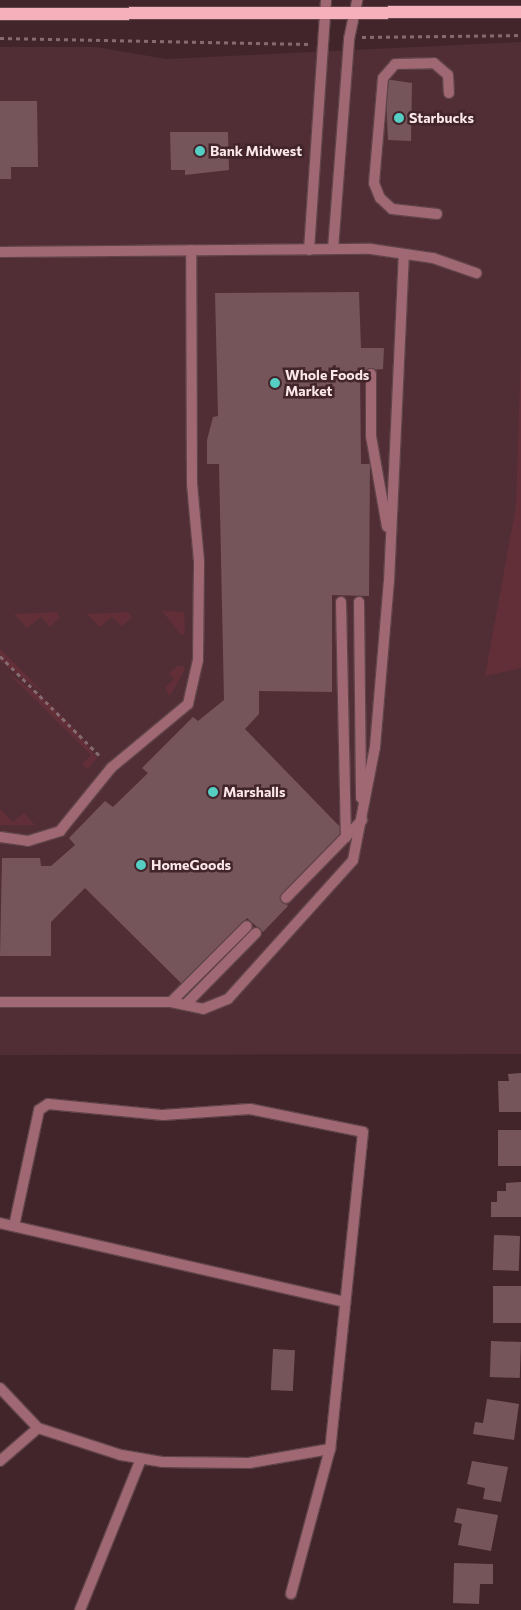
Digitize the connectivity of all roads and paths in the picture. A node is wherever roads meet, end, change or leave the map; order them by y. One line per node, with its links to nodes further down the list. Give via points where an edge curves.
1 (326, 6): 2 (main road); 4 (main road); 13 (street)
2 (356, 6): 3 (main road); 11 (street)
3 (521, 12)
4 (0, 14)
5 (521, 35): 6 (path)
6 (364, 36)
7 (0, 38): 8 (path)
8 (307, 44)
9 (449, 93): 10 (street, via 448,75 434,63 395,64 383,78 374,183 380,198 392,209)
10 (437, 214)
11 (333, 249): 13 (street); 15 (street)
12 (191, 250): 13 (street); 14 (street); 22 (street, via 192,484 199,562 195,684 188,704)
13 (309, 250)
14 (0, 252)
15 (404, 254): 16 (street); 18 (street)
16 (476, 273)
17 (371, 374): 18 (street, via 371,436)
18 (390, 547): 23 (street, via 375,747)
19 (341, 602): 25 (street)
20 (360, 602): 23 (street)
21 (0, 656): 22 (path)
22 (111, 768): 24 (street, via 60,831 28,841)
23 (362, 823): 25 (street); 33 (street, via 353,860 228,999 203,1009)
24 (0, 837)
25 (346, 837): 26 (street)
26 (286, 898)
27 (247, 926): 32 (street)
28 (256, 933): 33 (street)
29 (0, 998): 31 (street)
30 (0, 1002): 31 (street)
31 (20, 1002): 32 (street)
32 (171, 1002): 33 (street)
33 (185, 1005)
34 (0, 1223): 35 (street)
35 (14, 1226): 36 (street); 36 (street, via 39,1110 48,1104 164,1114 250,1109 363,1132)
36 (344, 1302): 39 (street)
37 (0, 1388): 38 (street)
38 (38, 1428): 40 (street, via 71,1442); 41 (street)
39 (330, 1449): 40 (street, via 249,1463); 42 (street)
40 (141, 1458): 43 (street)
41 (0, 1461)
42 (291, 1594)
43 (80, 1610)

